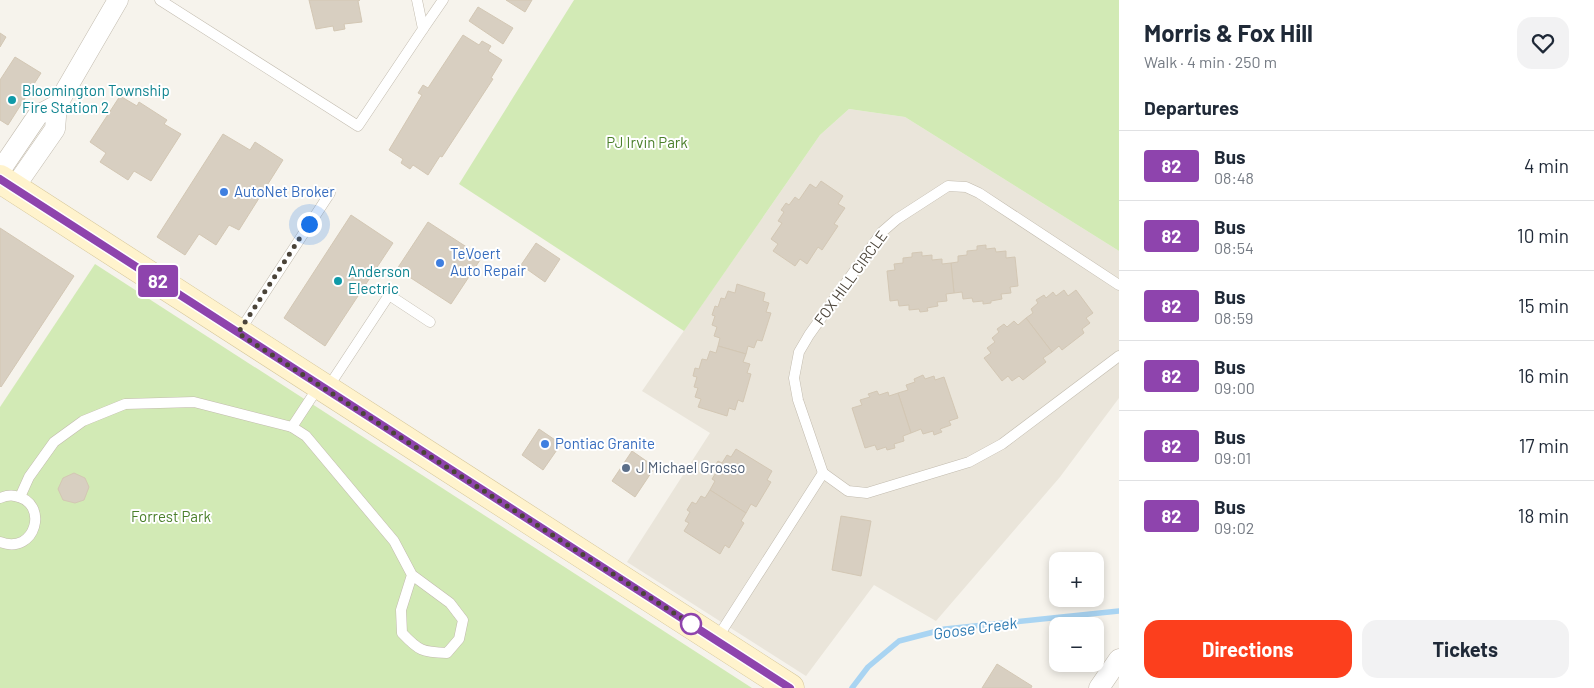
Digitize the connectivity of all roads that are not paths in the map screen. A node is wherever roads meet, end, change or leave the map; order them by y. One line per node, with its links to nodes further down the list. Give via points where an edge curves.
1 (118, 0): 6 (street, via 57,105 55,129)
2 (160, 0): 5 (lane, via 358,126)
3 (417, 0): 5 (lane)
4 (443, 0): 5 (lane)
5 (423, 29)
6 (5, 179): 10 (main road)
7 (330, 193): 10 (lane)
8 (1119, 286): 14 (lane, FOX HILL CIRCLE, via 979,192 948,186 882,232 799,352 794,378 798,400)
9 (430, 322): 12 (lane, via 389,296)
10 (238, 333): 12 (main road)
11 (1119, 356): 14 (lane, via 1002,444 968,462 867,493 848,491)
12 (323, 388): 13 (lane); 19 (main road)
13 (292, 427): 15 (lane, via 194,402 125,404 83,421 54,442 29,476); 18 (lane, via 306,436 394,541)
14 (824, 473): 19 (lane)
15 (20, 497): 16 (lane); 17 (lane, via 27,501 35,514 34,529 30,536 17,544)
16 (0, 498)
17 (0, 542)
18 (412, 575): 18 (lane, via 401,610 402,633 426,652 447,653 458,639 463,620 450,603)
19 (715, 640): 21 (main road)
20 (1119, 659): 22 (street)
21 (790, 688)
22 (1099, 688)

